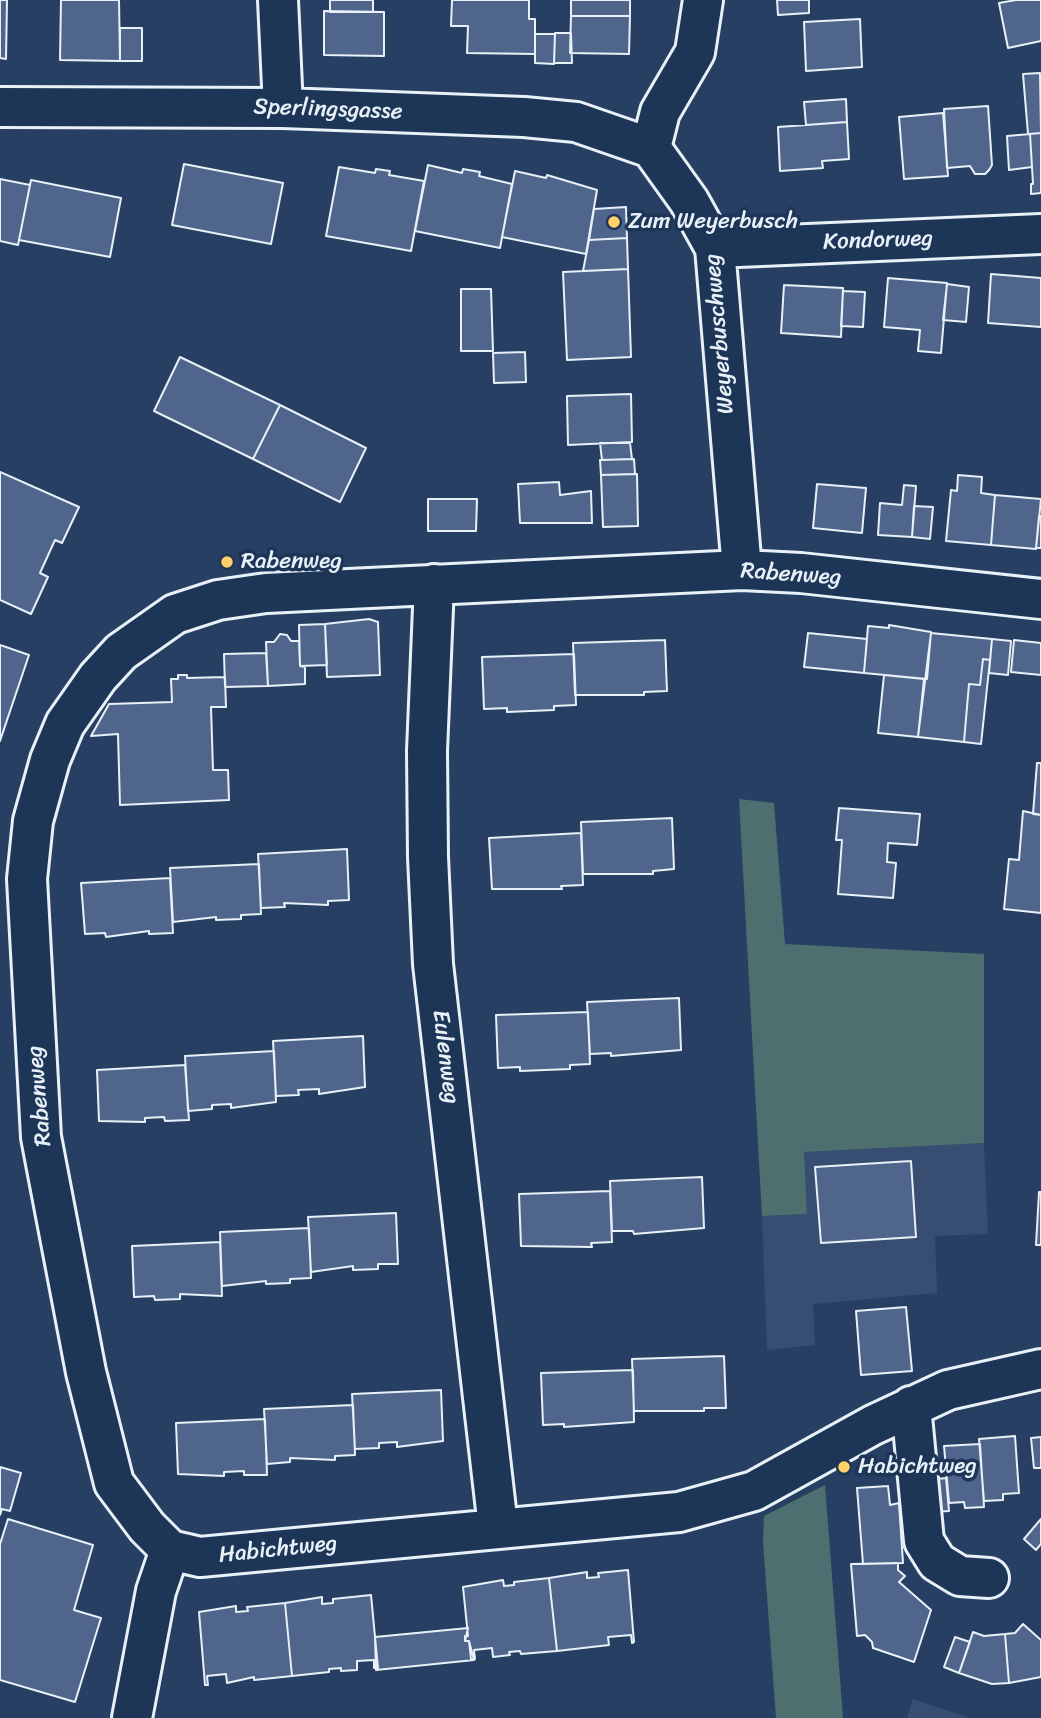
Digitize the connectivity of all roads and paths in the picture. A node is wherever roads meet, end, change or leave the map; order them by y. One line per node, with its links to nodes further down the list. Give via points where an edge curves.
1 (278, 0): 4 (street)
2 (703, 0): 5 (street, via 695,52 660,113)
3 (0, 107): 4 (street, Sperlingsgasse)
4 (283, 108): 5 (street, Sperlingsgasse, via 576,122)
5 (650, 148): 7 (street, Weyerbuschweg, via 690,201)
6 (1041, 234): 7 (street, Kondorweg)
7 (715, 248): 8 (street, Weyerbuschweg)
8 (742, 570): 9 (street, Rabenweg); 10 (street, Rabenweg)
9 (435, 584): 13 (street, Eulenweg, via 427,751 433,964); 14 (street, Rabenweg, via 266,593 218,600 175,614 121,652 98,677 65,724 38,797 27,879 41,1137 86,1372 114,1483)
10 (1041, 599)
11 (1041, 1369): 12 (street, Habichtweg, via 948,1390)
12 (911, 1406): 13 (street, Habichtweg, via 754,1491 679,1512); 15 (street, via 924,1541 937,1562 960,1576)
13 (498, 1527): 14 (street, Habichtweg, via 200,1558)
14 (170, 1550): 16 (street, via 156,1591)
15 (989, 1578)
16 (132, 1718)

